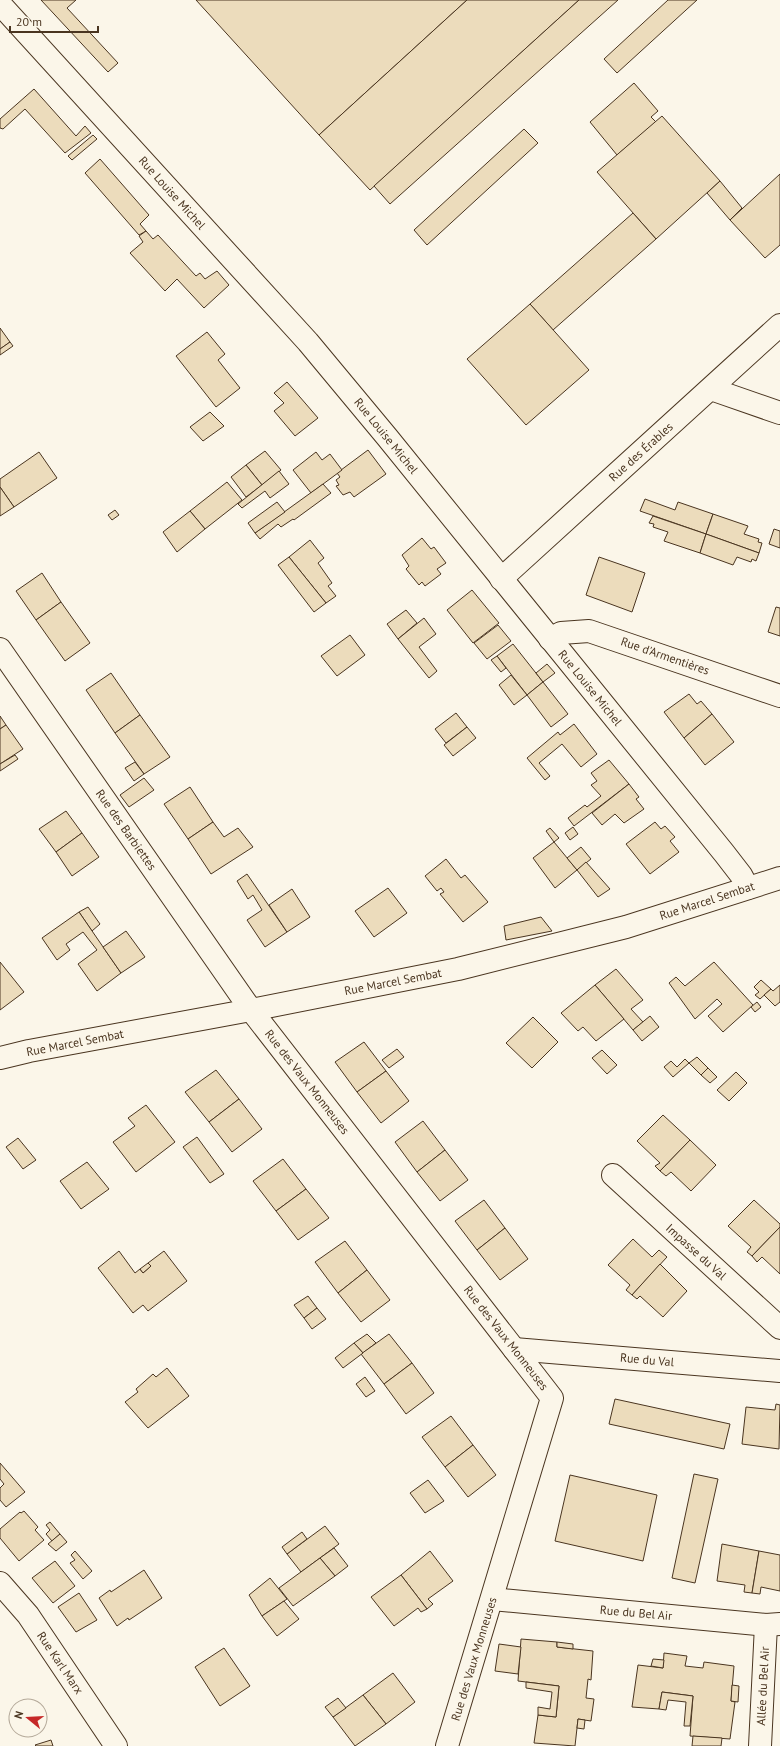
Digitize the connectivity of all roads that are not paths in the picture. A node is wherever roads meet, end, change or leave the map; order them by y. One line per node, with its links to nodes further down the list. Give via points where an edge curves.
1 (0, 4): 5 (street, Rue Louise Michel, via 308,342)
2 (780, 325): 3 (street, Rue des Érables)
3 (711, 389): 4 (street); 5 (street, Rue des Érables)
4 (780, 413)
5 (501, 579): 6 (street, Rue Louise Michel)
6 (550, 639): 8 (street, Rue d'Armentières, via 561,633 588,631); 10 (street, Rue Louise Michel, via 724,853)
7 (0, 649): 11 (street, Rue des Barbiettes)
8 (780, 696)
9 (779, 883): 10 (street, Rue Marcel Sembat)
10 (748, 888): 11 (street, Rue Marcel Sembat, via 626,927 458,969)
11 (251, 1010): 12 (street, Rue Marcel Sembat); 15 (street, Rue des Vaux Monneuses)
12 (0, 1058)
13 (613, 1175): 14 (street, Impasse du Val)
14 (780, 1328)
15 (514, 1349): 16 (street, Rue du Val); 18 (street, Rue des Vaux Monneuses, via 552,1398)
16 (780, 1371)
17 (0, 1583): 20 (street, Rue Karl Marx, via 28,1615)
18 (492, 1599): 19 (street, Rue du Bel Air); 21 (street, Rue des Vaux Monneuses)
19 (773, 1624): 22 (street, Allée du Bel Air)
20 (116, 1746)
21 (447, 1746)
22 (760, 1746)

